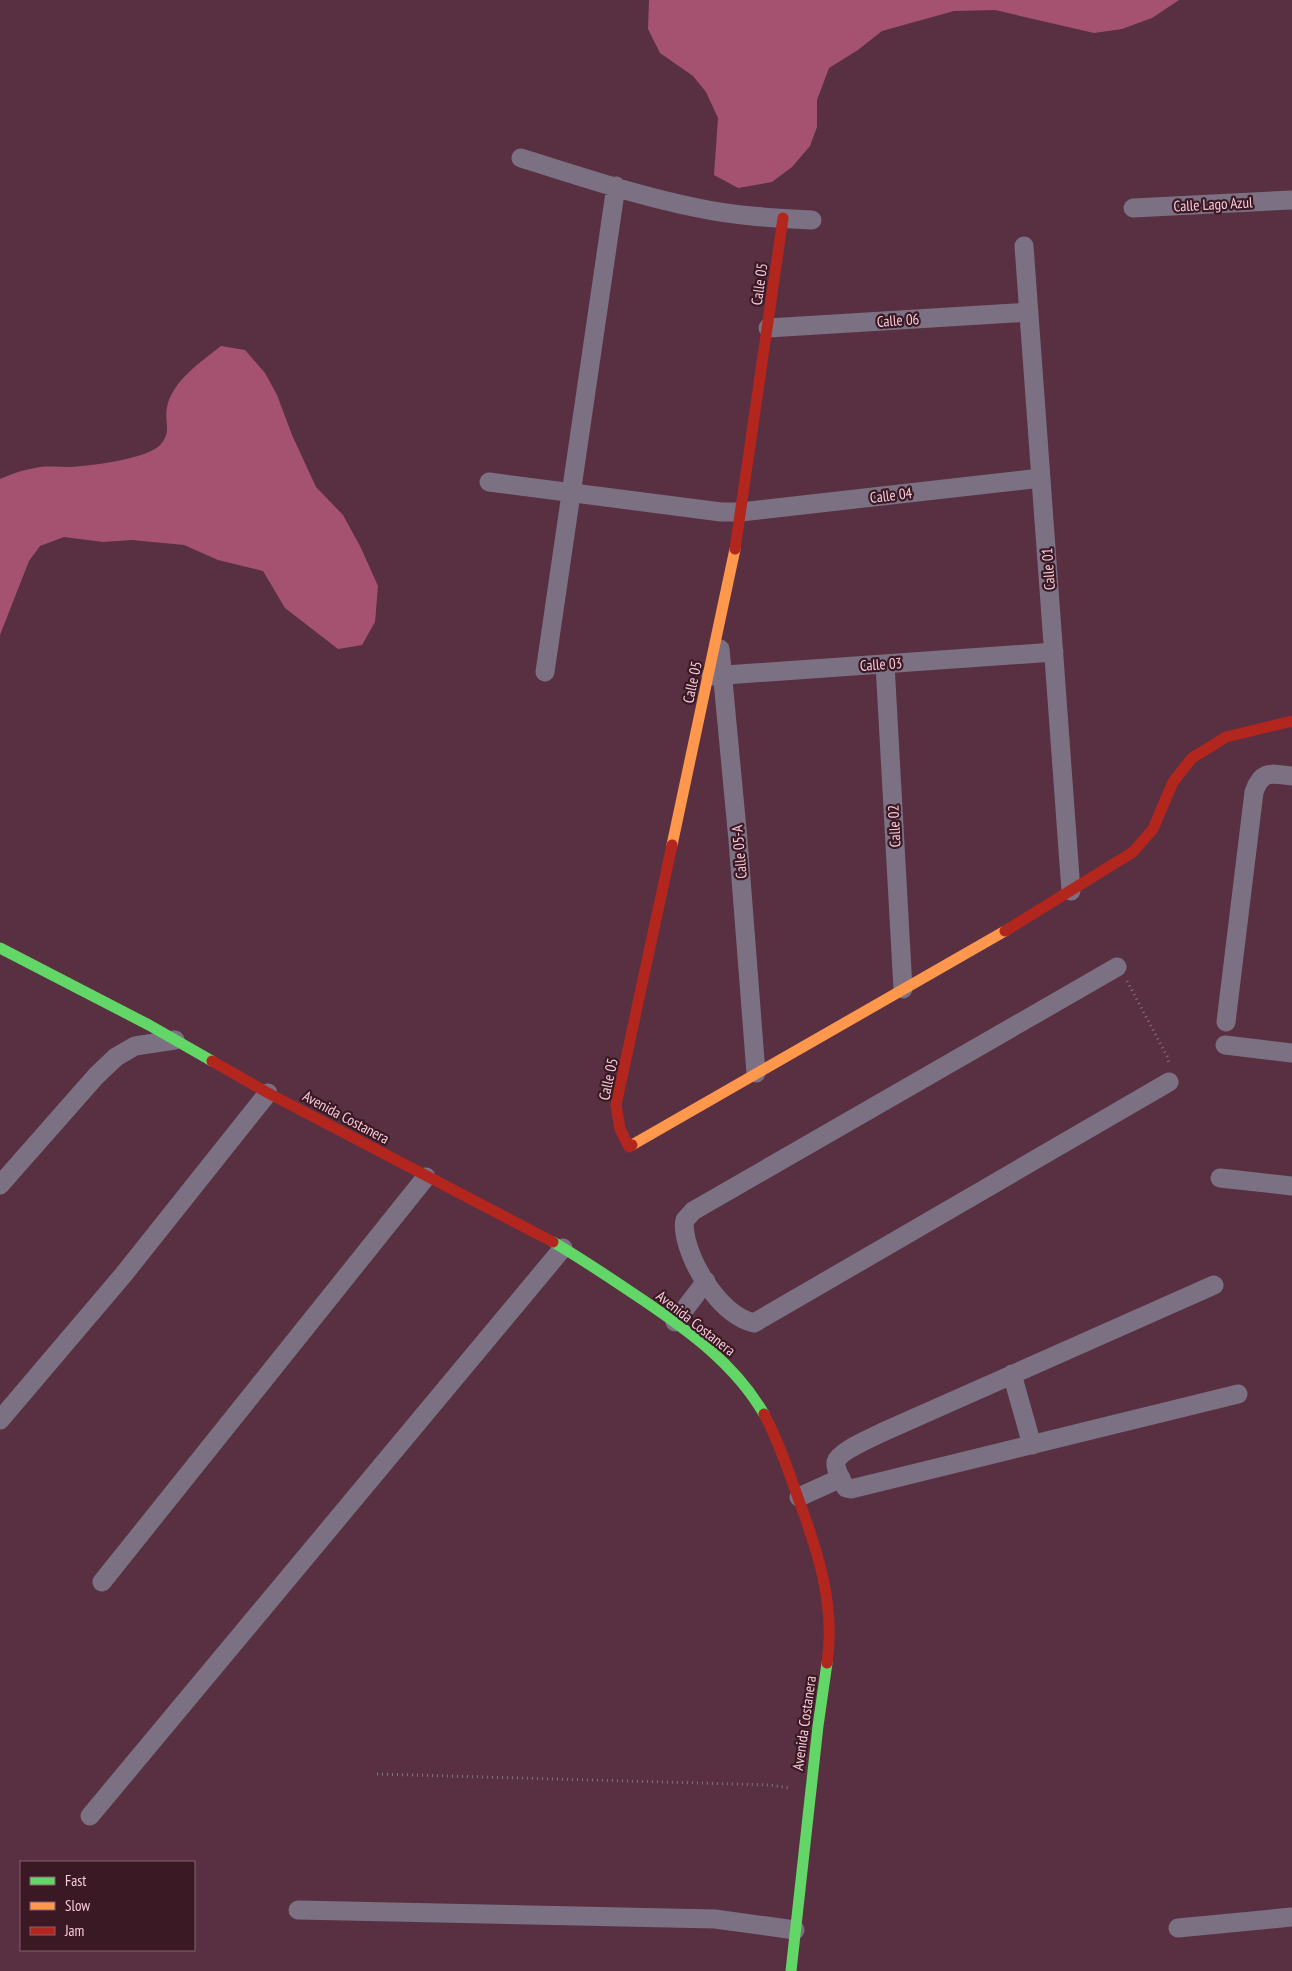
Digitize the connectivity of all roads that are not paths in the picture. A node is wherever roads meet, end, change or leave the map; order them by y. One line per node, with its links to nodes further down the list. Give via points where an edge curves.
1 (521, 158): 2 (street)
2 (616, 186): 5 (street, via 698,208); 12 (street)
3 (1292, 200): 4 (street, Calle Lago Azul)
4 (1133, 208)
5 (783, 218): 6 (street); 9 (street, Calle 05)
6 (812, 220)
7 (1024, 246): 8 (street, Calle 01)
8 (1029, 312): 9 (street, Calle 06); 10 (street, Calle 01)
9 (768, 328): 13 (street, Calle 05)
10 (1041, 478): 13 (street, Calle 04); 15 (street, Calle 01)
11 (489, 482): 12 (street, Calle 04)
12 (572, 493): 13 (street, Calle 04); 17 (street)
13 (741, 512): 14 (street, Calle 05)
14 (719, 630): 18 (street, Calle 05-A)
15 (1054, 652): 16 (street, Calle 03); 21 (street, Calle 01)
16 (885, 664): 18 (street, Calle 03); 24 (street, Calle 02)
17 (545, 672)
18 (716, 676): 29 (street, Calle 05-A, via 738,840); 29 (street, Calle 05, via 616,1105 620,1129 629,1147)
19 (1292, 721): 21 (street, via 1226,737 1192,758 1173,782 1154,829 1144,842)
20 (1292, 776): 25 (street, via 1264,775 1254,792)
21 (1071, 891): 24 (street)
22 (0, 948): 26 (street, Avenida Costanera)
23 (1117, 966): 37 (street, via 694,1211 686,1220 684,1230 698,1271)
24 (903, 989): 29 (street)
25 (1226, 1022)
26 (175, 1040): 31 (street, Avenida Costanera); 34 (street, via 135,1046 116,1057)
27 (1225, 1046): 28 (street)
28 (1292, 1053)
29 (756, 1074)
30 (1169, 1082): 37 (street, via 754,1323 729,1309)
31 (268, 1093): 32 (street, Avenida Costanera); 42 (street, via 124,1274)
32 (426, 1177): 36 (street, Avenida Costanera); 46 (street)
33 (1220, 1178): 35 (street)
34 (0, 1185)
35 (1292, 1186)
36 (563, 1248): 39 (street, Avenida Costanera); 47 (street)
37 (706, 1281): 39 (street)
38 (1214, 1285): 40 (street)
39 (674, 1322): 45 (street, Avenida Costanera, via 715,1353 748,1389 777,1439)
40 (1012, 1374): 43 (street); 44 (street, via 854,1447 837,1460)
41 (1238, 1394): 43 (street)
42 (0, 1420)
43 (1032, 1445): 44 (street, via 851,1489 846,1488)
44 (841, 1478): 45 (street)
45 (799, 1496): 51 (street, Avenida Costanera, via 822,1570 829,1628)
46 (102, 1582)
47 (90, 1816)
48 (298, 1910): 51 (street, via 715,1919)
49 (1292, 1917): 50 (street)
50 (1178, 1928)
51 (795, 1930): 52 (street, Avenida Costanera)
52 (791, 1971)

